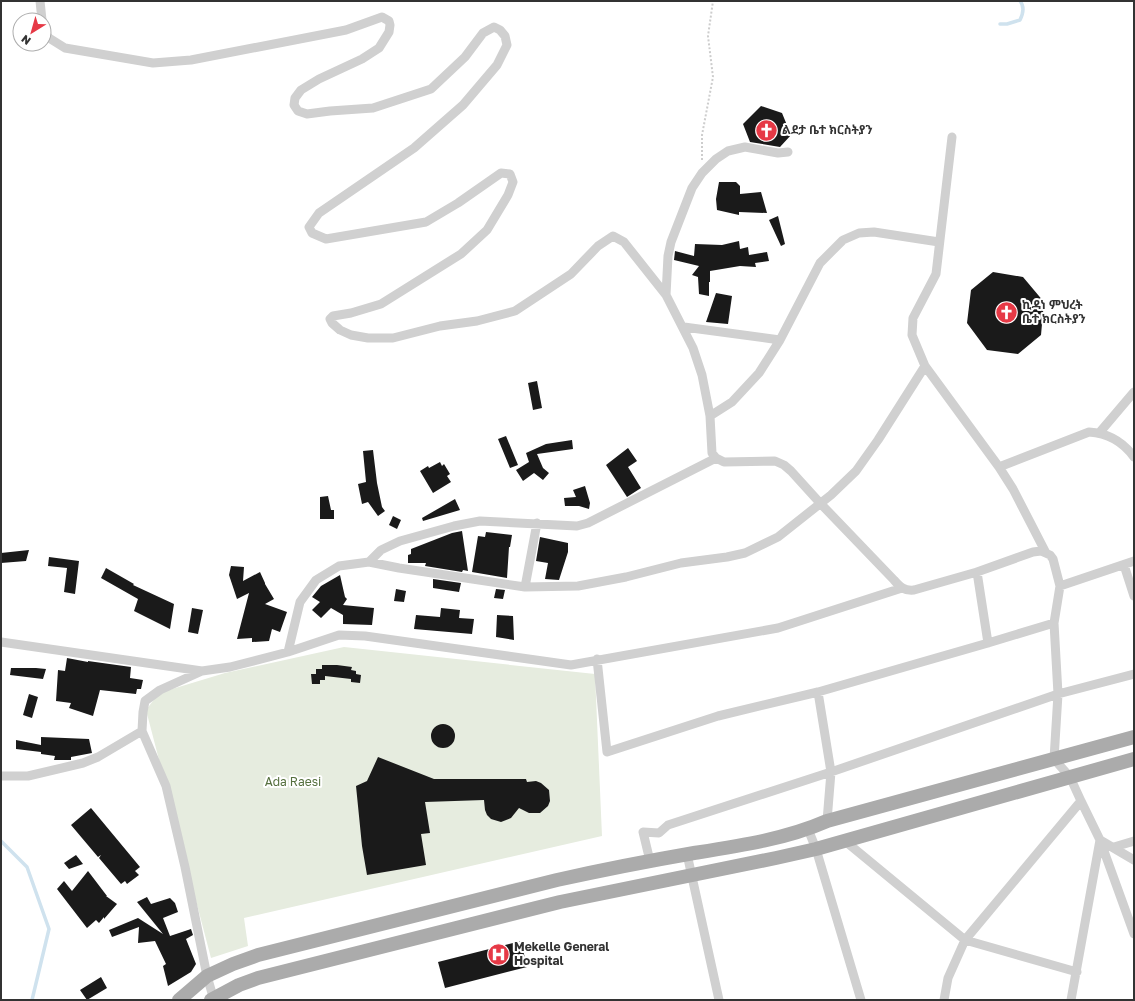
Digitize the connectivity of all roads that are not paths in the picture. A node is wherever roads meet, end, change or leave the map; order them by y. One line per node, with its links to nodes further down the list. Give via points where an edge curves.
1 (40, 1): 2 (street)
2 (41, 12)
3 (52, 40): 7 (street, via 65,48 153,63 190,60 338,32 382,17 389,21 389,32 379,48 301,90 295,98 294,105 298,111 307,114 373,108 430,89 464,57 483,33 494,27 505,36 507,45 497,65 464,105 414,148 319,213 309,227 312,233 326,238 426,222 501,173 510,174 513,182 508,195 486,230 461,254 380,304 333,316 330,319 340,330 351,335 393,338 515,311 571,274 598,246 613,236 624,242)
4 (952, 137): 6 (street)
5 (788, 152): 7 (street, via 778,153 746,147 728,151 702,173 692,188 671,242)
6 (939, 242): 9 (street, via 874,232 859,233 843,240 820,263); 10 (street, via 936,274 913,318 912,335)
7 (666, 295): 8 (street)
8 (684, 327): 9 (street); 12 (street, via 702,374)
9 (780, 340): 12 (street, via 759,373 732,402)
10 (925, 366): 16 (street); 17 (street, via 856,471)
11 (1134, 392): 13 (street)
12 (710, 416): 15 (street, via 712,453)
13 (1100, 432): 14 (street, via 1116,440); 16 (street, via 1089,432)
14 (1134, 457)
15 (716, 458): 17 (street, via 724,462 775,461 791,471); 18 (street, via 588,523 577,526)
16 (999, 467): 19 (street)
17 (820, 503): 25 (street, via 778,537 745,553 682,563 578,586); 26 (street)
18 (537, 523): 21 (street, via 480,521 454,526 400,541 381,550); 25 (street)
19 (1046, 553): 23 (street, via 1033,552); 24 (street, via 1053,559)
20 (1134, 561): 22 (street)
21 (369, 562): 25 (street); 31 (street, via 339,566 316,580 300,602)
22 (1124, 565): 24 (street); 27 (street)
23 (977, 572): 26 (street, via 914,590); 30 (street)
24 (1060, 586): 28 (street)
25 (525, 587)
26 (902, 588): 32 (street, via 778,628)
27 (1134, 596)
28 (1054, 623): 30 (street); 36 (street)
29 (1, 642): 33 (street)
30 (988, 643): 35 (street)
31 (288, 652): 32 (street, via 339,635 365,636 571,665); 33 (street, via 230,667)
32 (597, 659): 35 (street, via 607,752 718,716)
33 (202, 671): 37 (street, via 160,690 145,701)
34 (1134, 674): 36 (street)
35 (818, 692): 41 (street)
36 (1058, 694): 39 (street); 41 (street)
37 (142, 731): 42 (street, via 83,763 28,776); 61 (street, via 166,786)
38 (1134, 736): 39 (main road)
39 (1054, 759): 43 (street); 45 (main road)
40 (1134, 759): 43 (main road)
41 (831, 772): 45 (street); 54 (street, via 668,825 659,833 643,832)
42 (1, 776)
43 (1070, 777): 44 (street); 48 (main road)
44 (1080, 801): 47 (street); 59 (street)
45 (827, 821): 46 (main road)
46 (808, 829): 51 (street); 52 (main road)
47 (1100, 840): 50 (street); 58 (street); 60 (street)
48 (845, 841): 51 (main road); 59 (street)
49 (1134, 841): 50 (street)
50 (1114, 847): 53 (street)
51 (816, 849): 56 (main road); 65 (street)
52 (687, 854): 54 (main road); 56 (street)
53 (1134, 860)
54 (650, 861): 55 (main road)
55 (607, 869): 57 (main road); 61 (main road, via 258,955)
56 (692, 876): 57 (main road); 64 (street)
57 (611, 892): 62 (main road, via 560,902 258,978)
58 (1134, 934)
59 (965, 940): 60 (street); 66 (street, via 948,978)
60 (1077, 972): 67 (street)
61 (208, 976): 62 (street); 63 (main road)
62 (213, 999)
63 (179, 1000)
64 (719, 1000)
65 (862, 1000)
66 (944, 1000)
67 (1071, 1000)

